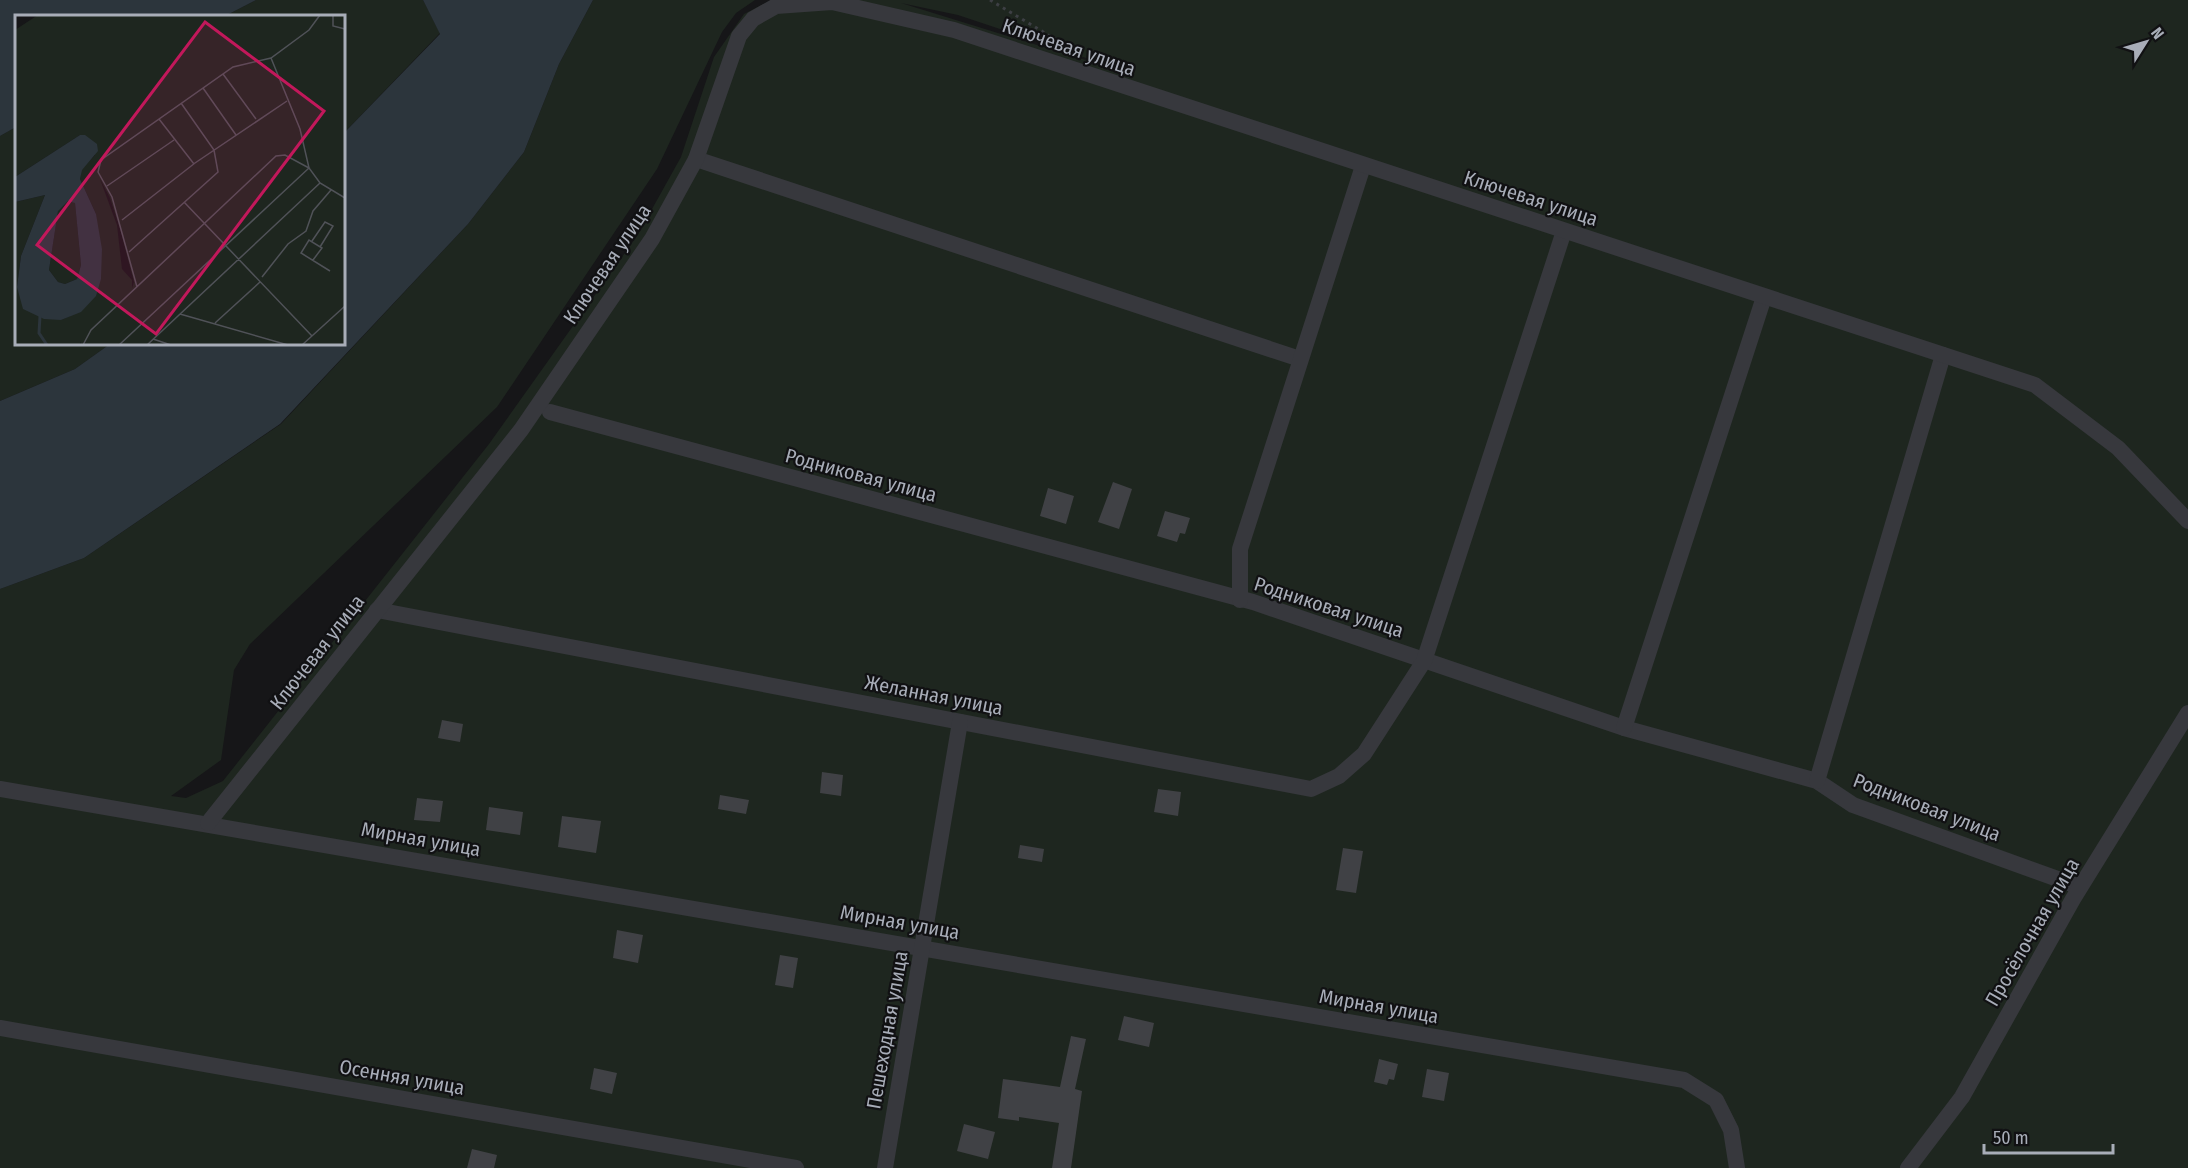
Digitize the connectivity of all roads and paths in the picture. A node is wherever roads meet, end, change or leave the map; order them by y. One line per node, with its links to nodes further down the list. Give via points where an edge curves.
1 (696, 159): 2 (street, Ключевая улица, via 739,36 753,20 776,6 832,2 954,30); 6 (street); 10 (street, Ключевая улица, via 652,239 521,430)
2 (1363, 166): 3 (street, Ключевая улица); 6 (street)
3 (1564, 231): 4 (street, Ключевая улица); 11 (street, Желанная улица)
4 (1764, 297): 5 (street, Ключевая улица); 14 (street)
5 (1943, 355): 8 (street, Ключевая улица, via 2035,385 2118,448); 15 (street)
6 (1300, 359): 9 (street, via 1240,549)
7 (550, 412): 9 (street, Родниковая улица)
8 (2188, 521)
9 (1240, 600): 11 (street, Родниковая улица)
10 (377, 610): 13 (street, Желанная улица); 17 (street, Ключевая улица)
11 (1424, 661): 13 (street, Желанная улица, via 1364,754 1339,776 1311,789); 14 (street, Родниковая улица)
12 (2188, 713): 18 (street, Просёлочная улица)
13 (960, 722): 19 (street, Пешеходная улица)
14 (1624, 728): 15 (street, Родниковая улица)
15 (1817, 781): 18 (street, Родниковая улица, via 1853,805)
16 (0, 789): 17 (street, Мирная улица)
17 (208, 823): 19 (street, Мирная улица)
18 (2080, 887): 24 (street, Просёлочная улица, via 1962,1097)
19 (922, 948): 22 (street, Пешеходная улица); 23 (street, Мирная улица, via 1684,1080 1716,1100 1731,1130)
20 (0, 1028): 21 (street, Осенняя улица)
21 (796, 1168)
22 (885, 1168)
23 (1737, 1168)
24 (1908, 1168)

